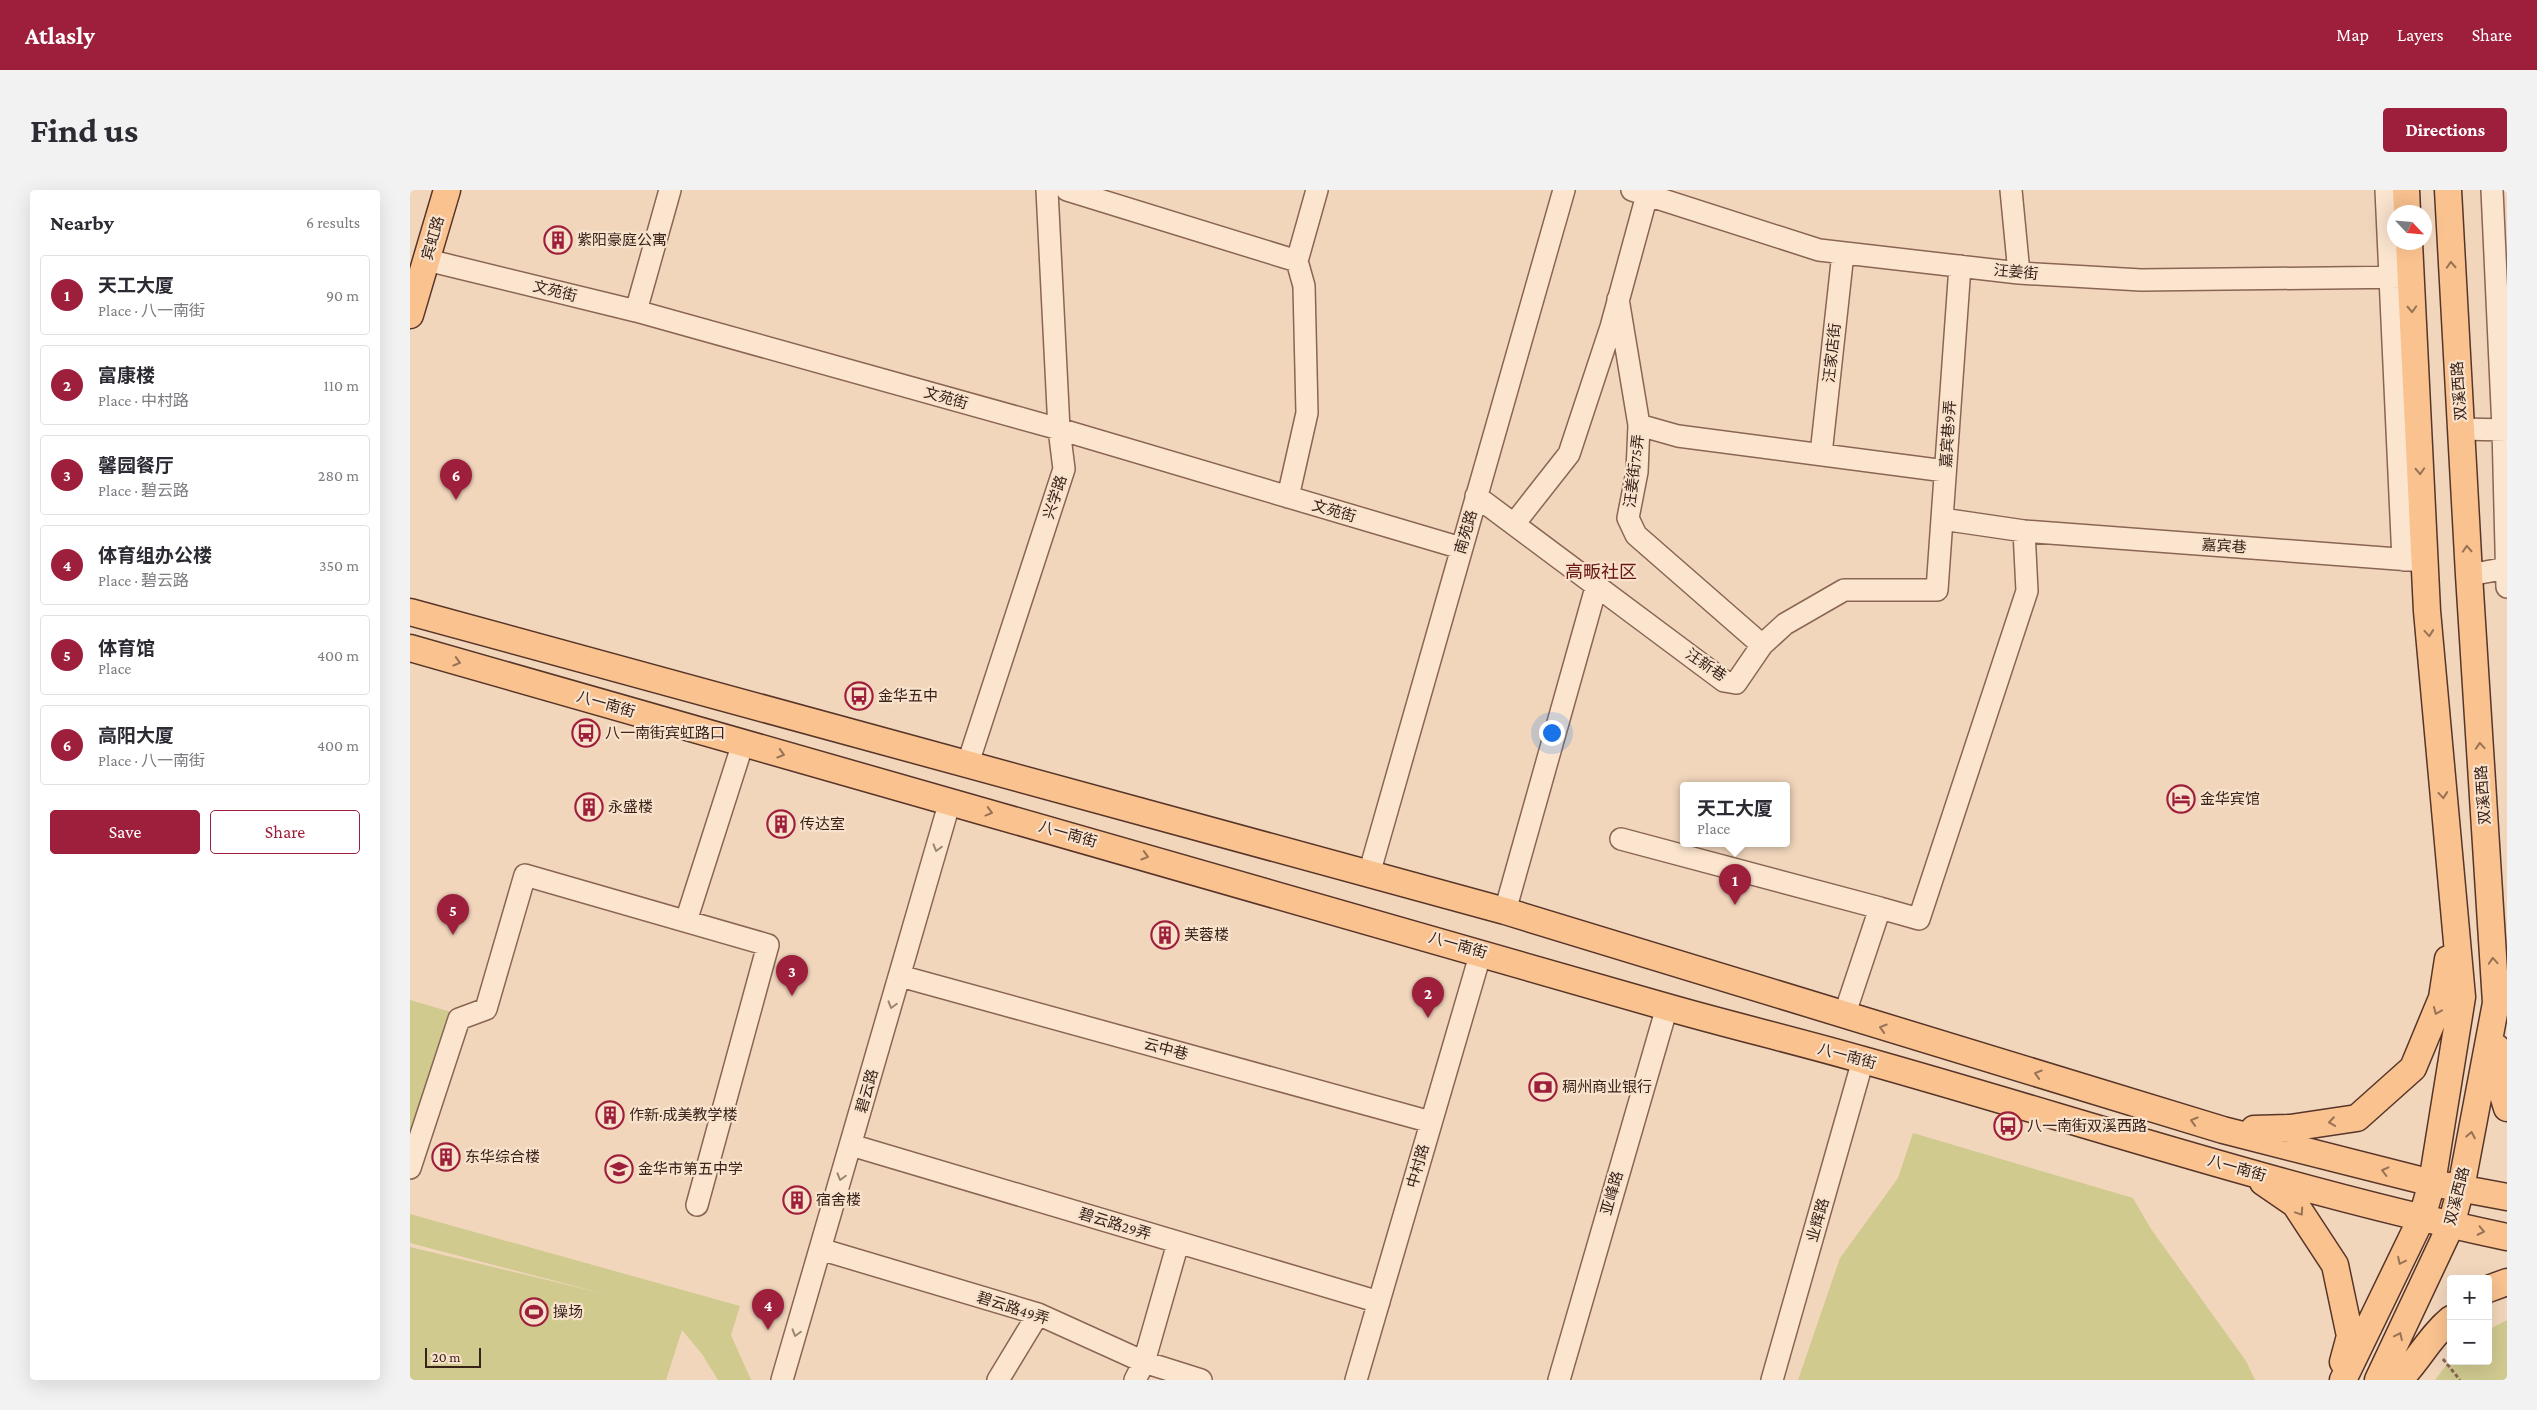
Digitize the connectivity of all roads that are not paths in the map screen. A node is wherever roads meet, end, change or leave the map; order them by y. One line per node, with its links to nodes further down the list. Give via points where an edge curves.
1 (446, 190): 16 (main road, 宾虹路)
2 (670, 190): 22 (street)
3 (1047, 190): 25 (street, 兴学路)
4 (1067, 190): 17 (street)
5 (1317, 190): 17 (street)
6 (1564, 190): 30 (street, 南苑路)
7 (2011, 190): 19 (street)
8 (2386, 190): 20 (street)
9 (2406, 190): 13 (main road)
10 (2448, 190): 26 (main road, 双溪西路, one-way to 10)
11 (2492, 190): 27 (street)
12 (1640, 193): 15 (street, 汪姜街, via 1820,250); 21 (street)
13 (2407, 205)
14 (2407, 250): 20 (main road, 双溪西路)
15 (1843, 253): 18 (street, 汪姜街); 28 (street, 汪家店街)
16 (427, 260): 22 (street, 文苑街); 23 (main road, 宾虹路)
17 (1298, 261): 31 (street, via 1304,286 1307,413)
18 (1960, 266): 19 (street, 汪姜街); 29 (street, 嘉宾巷9弄)
19 (2019, 274): 20 (street, 汪姜街, via 2141,280)
20 (2400, 277): 36 (main road, 双溪西路)
21 (1618, 299): 24 (street, 汪姜街75弄); 33 (street, via 1568,454)
22 (636, 311): 25 (street, 文苑街)
23 (410, 315)
24 (1639, 425): 28 (street, via 1678,436); 41 (street, 汪姜街75弄, via 1636,472 1628,518 1636,535)
25 (1059, 429): 31 (street, 文苑街); 44 (street, 兴学路, via 1064,469)
26 (2462, 429): 27 (street); 38 (main road, 双溪西路, one-way to 26)
27 (2505, 430): 37 (street)
28 (1821, 454): 29 (street)
29 (1945, 471): 32 (street, 嘉宾巷9弄)
30 (1476, 496): 33 (street, 汪新巷); 35 (street, 南苑路)
31 (1288, 497): 35 (street, 文苑街)
32 (1942, 520): 34 (street); 41 (street, 汪新巷, via 1937,590 1844,590 1785,624)
33 (1514, 524): 39 (street, 汪新巷)
34 (2024, 531): 36 (street, 嘉宾巷); 48 (street, via 2027,591 1919,919)
35 (1461, 548): 47 (street, 南苑路)
36 (2414, 561): 50 (main road, 双溪西路, one-way to 50, via 2427,611)
37 (2507, 574): 38 (street)
38 (2469, 575): 55 (main road, 双溪西路, one-way to 38)
39 (1596, 584): 41 (street, 汪新巷, via 1724,681 1736,683); 49 (street)
40 (410, 612): 44 (main road)
41 (1762, 646)
42 (410, 648): 43 (main road, 八一南街, one-way to 43)
43 (743, 743): 45 (main road, 八一南街, one-way to 45); 51 (street)
44 (968, 763): 47 (main road)
45 (950, 801): 52 (main road, 八一南街, one-way to 52); 53 (street, 碧云路, one-way to 53)
46 (1621, 839): 48 (street)
47 (1369, 874): 49 (main road)
48 (1880, 908): 56 (street)
49 (1505, 911): 56 (main road)
50 (2454, 912): 60 (main road, one-way to 60, via 2442,998 2413,1068 2357,1118 2290,1128); 64 (main road, 双溪西路, via 2462,997)
51 (686, 920): 62 (street, via 525,875 486,1009 459,1020); 67 (street, via 768,945)
52 (1481, 952): 54 (main road, 八一南街); 59 (street, 中村路)
53 (900, 976): 59 (street, 云中巷); 61 (street, 碧云路, one-way to 61)
54 (1667, 1007): 57 (main road, 八一南街); 83 (street, 亚峰路)
55 (2495, 1010): 58 (main road, via 2499,1082); 65 (main road, 双溪西路, one-way to 55)
56 (1844, 1016): 60 (main road, one-way to 56)
57 (1863, 1060): 63 (main road, 八一南街); 84 (street, 业辉路)
58 (2507, 1108)
59 (1431, 1122): 75 (street, 中村路)
60 (2223, 1130): 64 (main road, one-way to 60)
61 (851, 1146): 71 (street, 碧云路29弄); 72 (street, 碧云路, one-way to 72)
62 (410, 1168)
63 (2248, 1172): 68 (main road, 八一南街); 85 (main road, one-way to 85, via 2295,1204 2335,1265 2350,1336)
64 (2432, 1183): 65 (main road); 68 (main road, 双溪西路)
65 (2461, 1188): 66 (main road); 69 (main road, 双溪西路)
66 (2507, 1197)
67 (697, 1205)
68 (2422, 1217): 69 (main road, 八一南街); 86 (main road, 双溪西路, one-way to 86)
69 (2451, 1225): 70 (main road, 八一南街, one-way to 70); 87 (main road, 双溪西路, one-way to 69)
70 (2507, 1237)
71 (1178, 1243): 75 (street, 碧云路29弄); 78 (street)
72 (820, 1249): 76 (street, 碧云路49弄); 79 (street, 碧云路, one-way to 79)
73 (2507, 1282): 74 (main road)
74 (2492, 1288)
75 (1379, 1302): 82 (street, 中村路)
76 (1038, 1314): 78 (street, 碧云路49弄); 80 (street)
77 (2450, 1320): 88 (main road, via 2437,1330)
78 (1140, 1371): 81 (street, 碧云路49弄)
79 (782, 1380)
80 (998, 1380)
81 (1201, 1380)
82 (1356, 1380)
83 (1559, 1380)
84 (1772, 1380)
85 (2338, 1380)
86 (2343, 1380)
87 (2378, 1380)
88 (2399, 1380)

